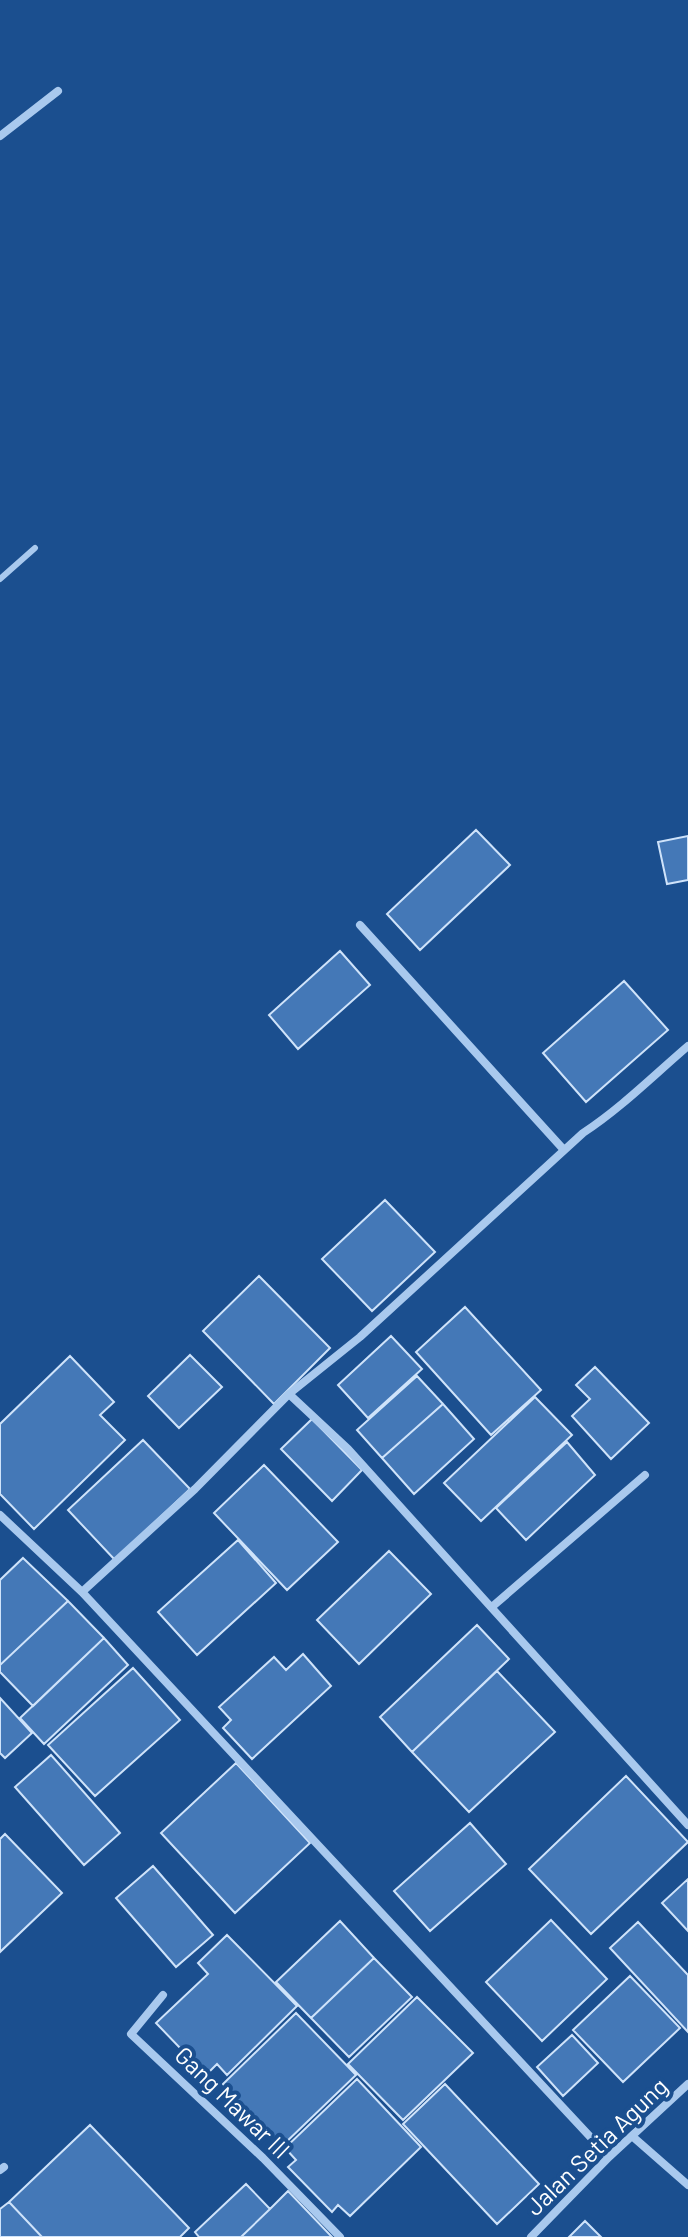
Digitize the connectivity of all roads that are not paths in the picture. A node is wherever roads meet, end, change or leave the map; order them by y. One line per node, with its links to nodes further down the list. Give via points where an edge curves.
1 (58, 91): 2 (street)
2 (0, 136)
3 (35, 548): 4 (lane)
4 (0, 579)
5 (360, 925): 7 (street)
6 (688, 1046): 7 (street)
7 (564, 1150): 8 (street, via 360,1337)
8 (289, 1394): 11 (street); 12 (street, via 348,1449 409,1521)
9 (645, 1475): 12 (street)
10 (0, 1515): 11 (street)
11 (82, 1592): 17 (street)
12 (493, 1606): 13 (street)
13 (688, 1825)
14 (163, 1995): 19 (street, Gang Mawar III, via 131,2034)
15 (688, 2084): 16 (street, Jalan Setia Agung)
16 (632, 2136): 17 (street, Jalan Setia Agung); 18 (street)
17 (609, 2157): 20 (street, Jalan Setia Agung)
18 (688, 2185)
19 (340, 2237)
20 (531, 2237)

